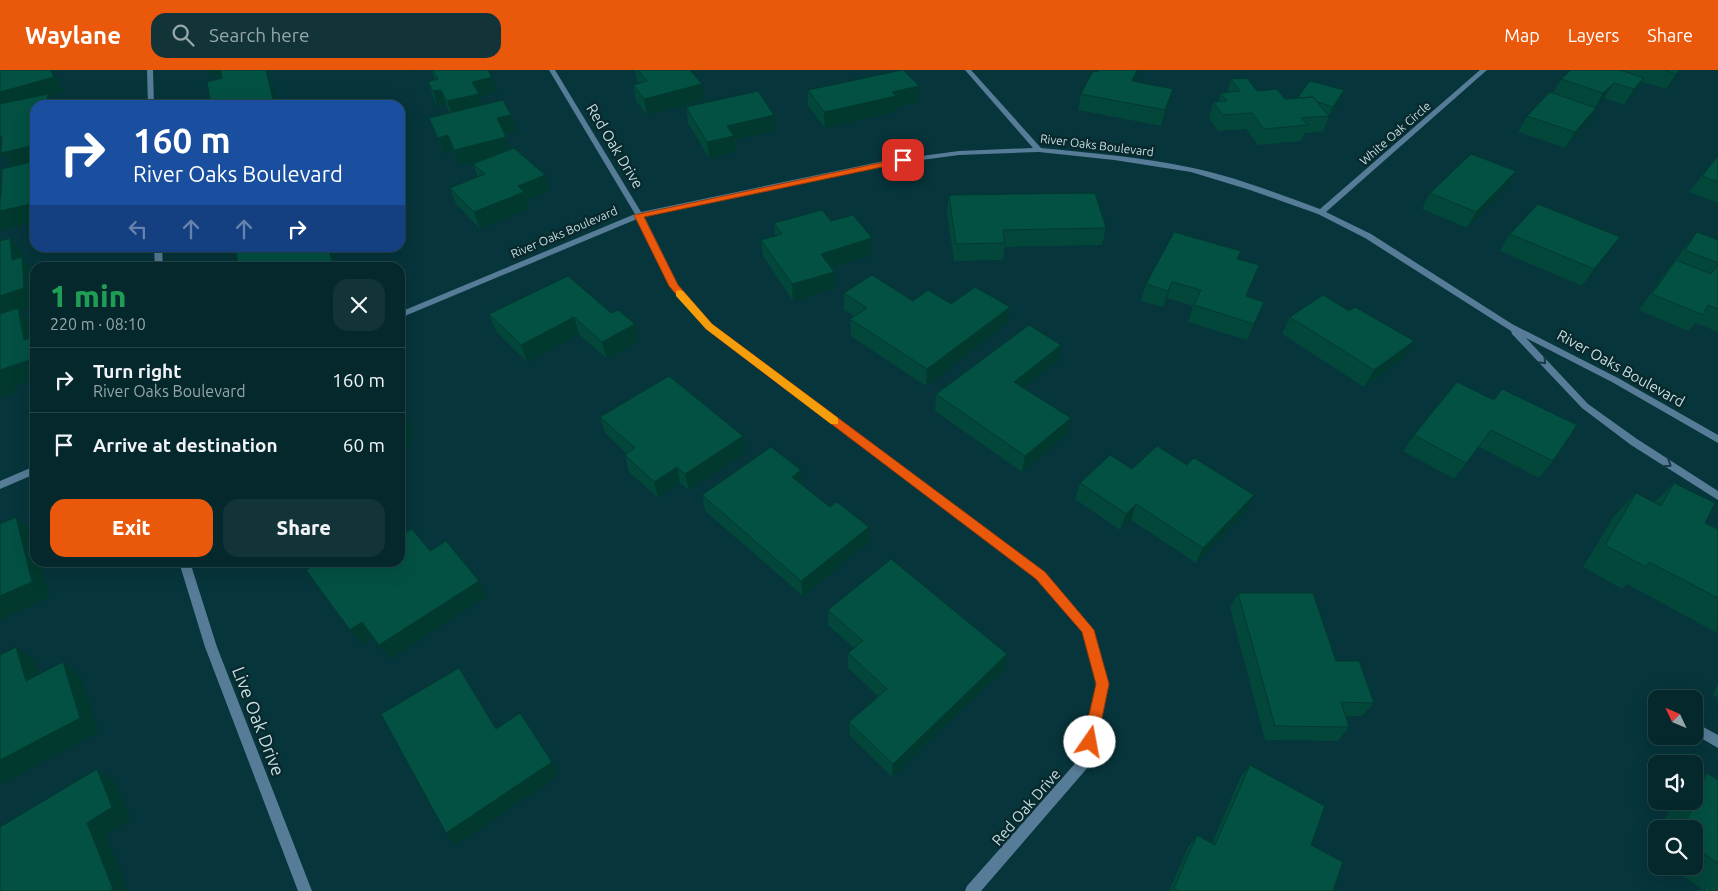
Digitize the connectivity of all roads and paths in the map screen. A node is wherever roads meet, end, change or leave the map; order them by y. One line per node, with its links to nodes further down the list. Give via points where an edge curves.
1 (150, 70): 5 (street)
2 (552, 70): 8 (street, Red Oak Drive)
3 (968, 70): 6 (street)
4 (1484, 70): 7 (street, White Oak Circle)
5 (151, 100)
6 (1039, 150): 7 (street, River Oaks Boulevard, via 1192,170); 8 (street, River Oaks Boulevard, via 959,153 884,163)
7 (1321, 212): 10 (street, River Oaks Boulevard, via 1368,236)
8 (639, 215): 9 (street, River Oaks Boulevard); 19 (street, Red Oak Drive, via 674,286 709,327 1041,576 1088,630 1102,684 1085,762)
9 (405, 313)
10 (1509, 326): 11 (street, River Oaks Boulevard, via 1615,380); 14 (street, River Oaks Boulevard, one-way to 14, via 1585,406)
11 (1718, 439)
12 (30, 472): 13 (street)
13 (0, 485)
14 (1718, 496)
15 (186, 567): 18 (street, Live Oak Drive, via 211,647)
16 (1703, 733): 17 (street)
17 (1718, 742)
18 (305, 891)
19 (972, 891)

